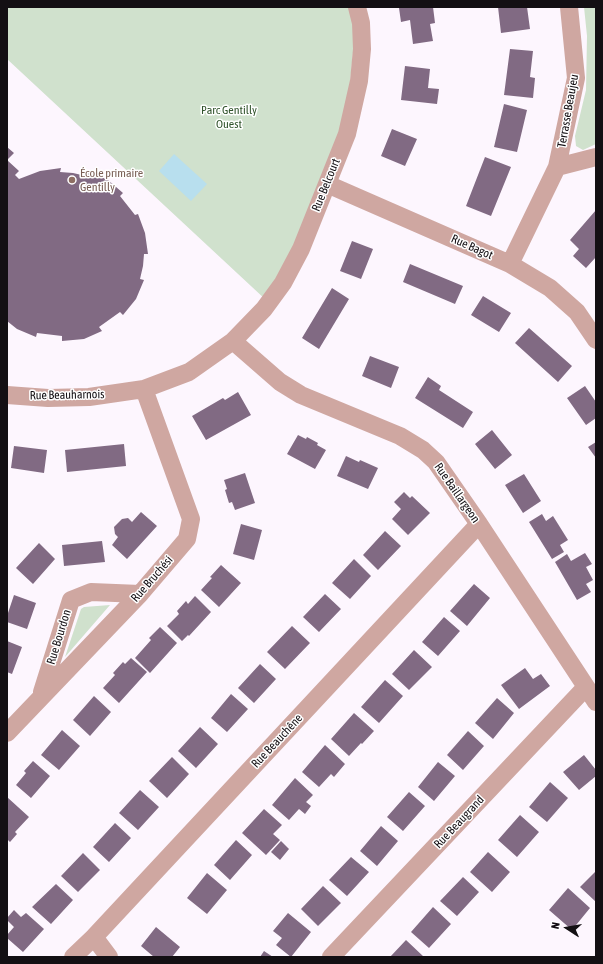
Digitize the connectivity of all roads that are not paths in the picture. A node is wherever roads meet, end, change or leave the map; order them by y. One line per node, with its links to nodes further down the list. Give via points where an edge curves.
1 (358, 7): 5 (street, Rue Belcourt, via 362,49 359,81 347,134)
2 (570, 7): 4 (street, Terrasse Beaujeu, via 576,78)
3 (596, 157): 4 (street, Terrasse Beaujeu)
4 (557, 167): 6 (street, Terrasse Beaujeu)
5 (327, 184): 6 (street, Rue Bagot); 8 (street, Rue Belcourt, via 301,249 283,282 264,308)
6 (510, 264): 7 (street, Rue Bagot, via 550,288 577,312)
7 (596, 340)
8 (233, 341): 9 (street, Rue Beauharnois, via 189,372); 11 (street, Rue Baillargeon, via 280,382 301,395 400,436 423,450 436,462)
9 (144, 389): 10 (street, Rue Beauharnois, via 90,398); 12 (street, Rue Bruchési, via 191,519 187,538)
10 (7, 395)
11 (479, 524): 13 (street, Rue Baillargeon); 17 (street, Rue Beauchêne)
12 (140, 594): 14 (street, Rue Bruchési); 14 (street, Rue Bourdon, via 91,592 71,600)
13 (586, 687): 15 (street, Rue Baillargeon); 20 (street, Rue Beaugrand)
14 (41, 697): 16 (street, Rue Bruchési)
15 (596, 702)
16 (7, 732)
17 (94, 937): 18 (street, Rue Beauchêne); 19 (street)
18 (73, 957)
19 (109, 957)
20 (332, 957)

